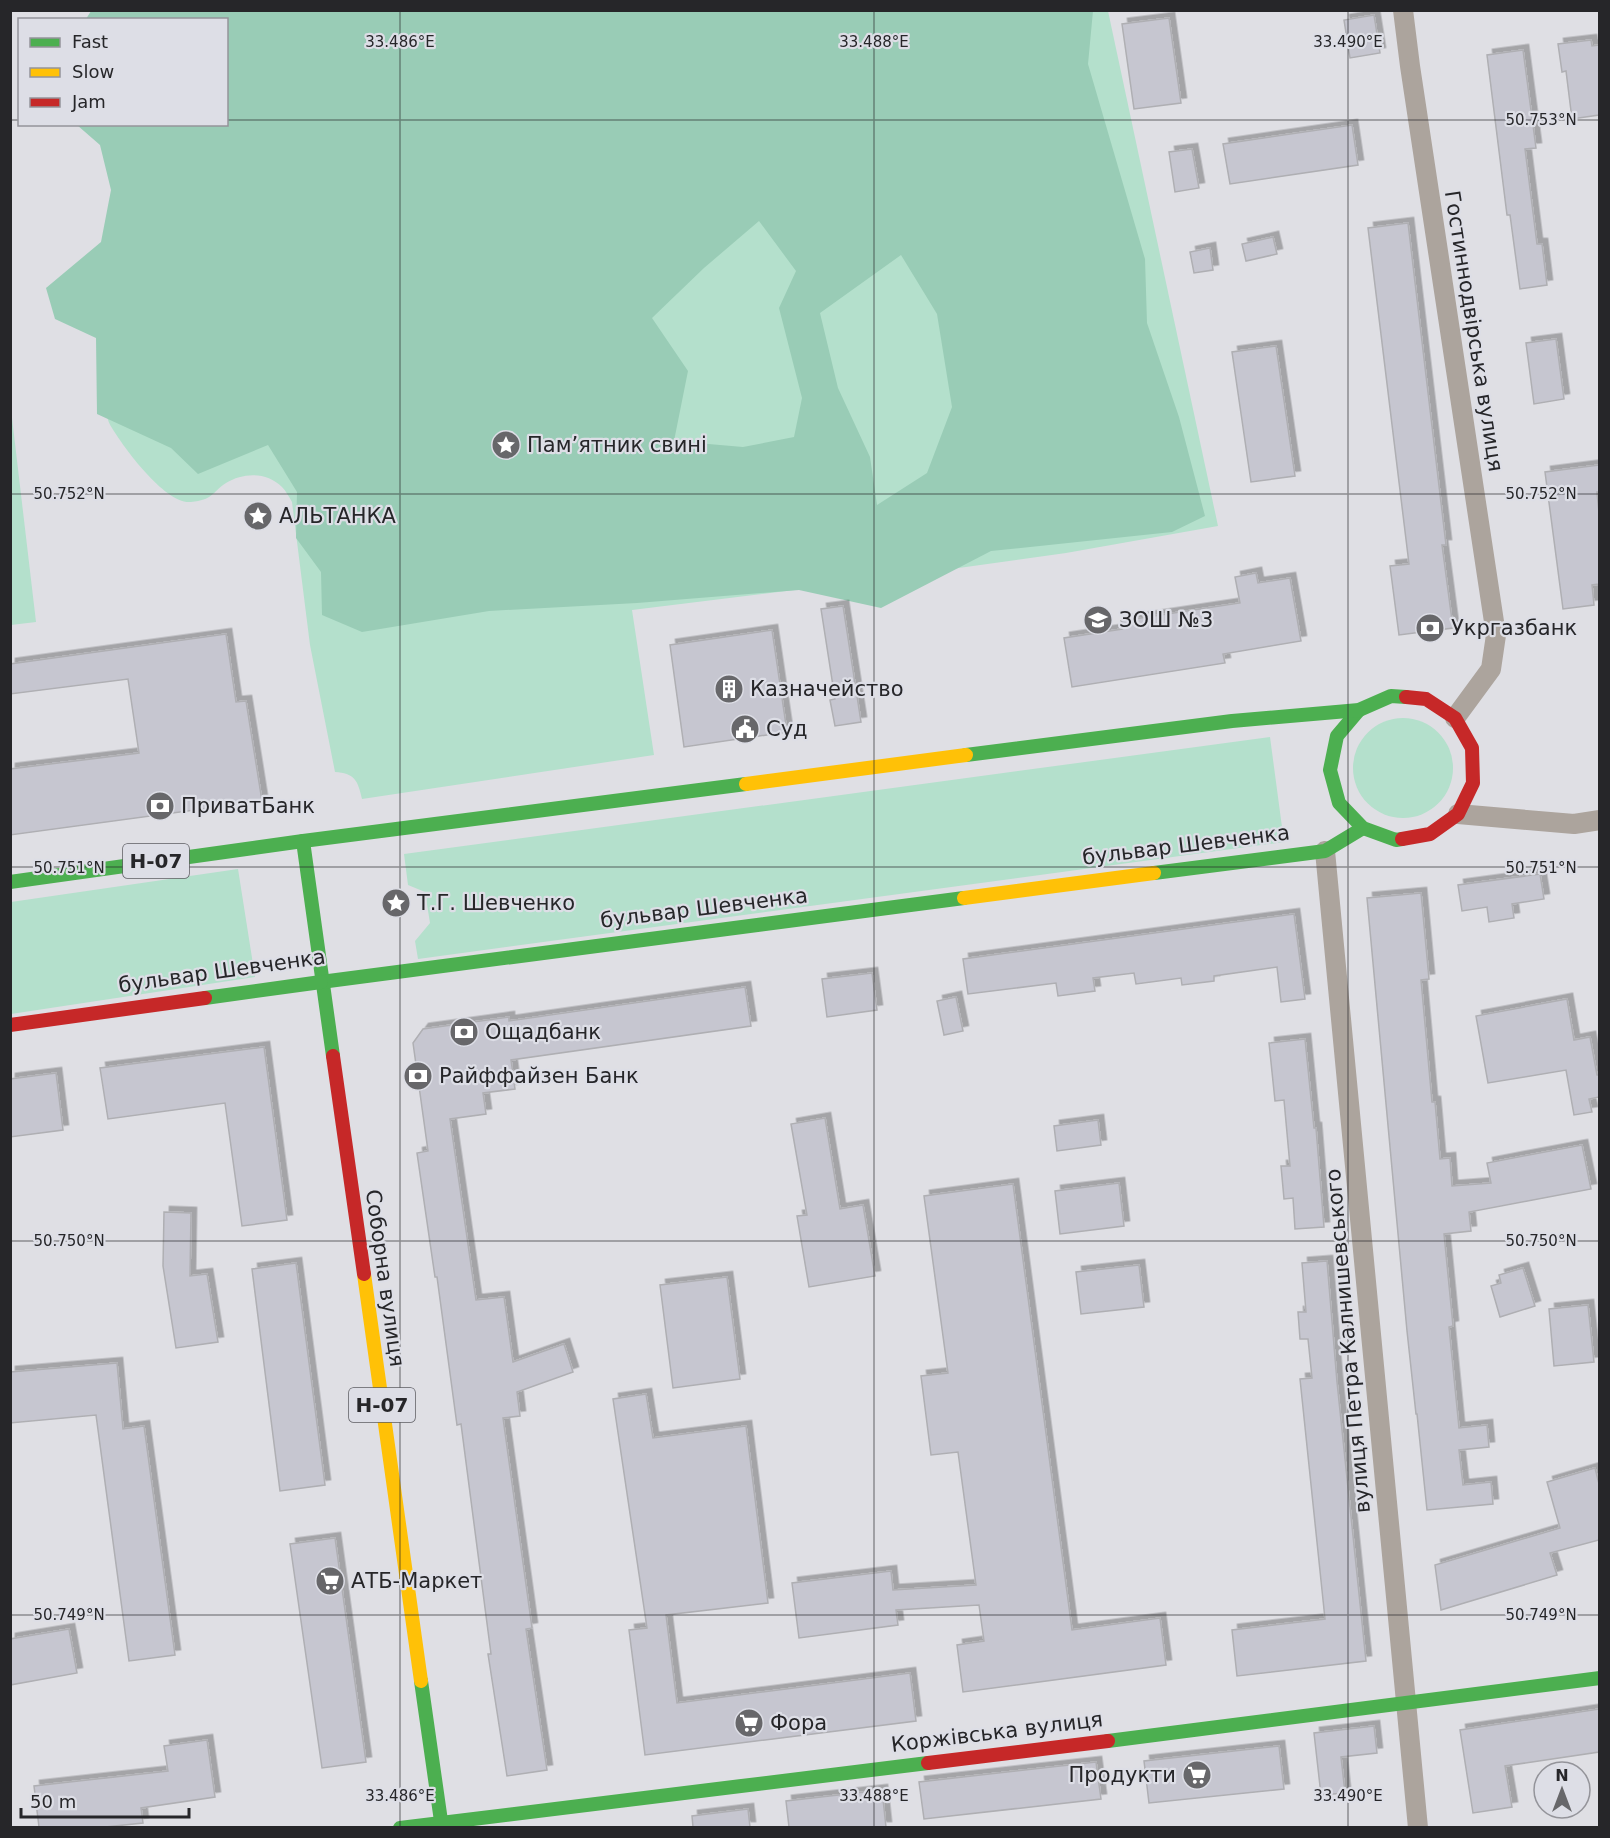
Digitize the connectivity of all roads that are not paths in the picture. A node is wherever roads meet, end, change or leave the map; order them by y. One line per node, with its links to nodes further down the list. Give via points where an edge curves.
1 (1403, 10): 3 (street, Гостиннодвірська вулиця, via 1496,635 1491,669)
2 (1359, 710): 3 (main road, via 1391,696 1426,699); 6 (main road, via 1337,736 1330,770 1340,803); 7 (main road, via 1232,721)
3 (1455, 718): 4 (main road, via 1472,748 1473,760 1473,783)
4 (1458, 814): 5 (street, via 1574,824); 6 (main road, via 1430,834 1396,840)
5 (1599, 820)
6 (1363, 828): 8 (main road, бульвар Шевченка)
7 (303, 841): 9 (main road, Н-07); 10 (main road, Соборна вулиця / Н-07)
8 (1325, 851): 10 (main road, бульвар Шевченка); 13 (street, вулиця Петра Калнишевського)
9 (10, 882)
10 (321, 982): 11 (main road, бульвар Шевченка); 14 (main road, Соборна вулиця / Н-07)
11 (10, 1025)
12 (1599, 1678): 13 (main road, Коржівська вулиця)
13 (1406, 1704): 14 (main road, Коржівська вулиця); 16 (street, вулиця Петра Калнишевського)
14 (442, 1824): 15 (main road, Коржівська вулиця)
15 (400, 1827)
16 (1418, 1827)

